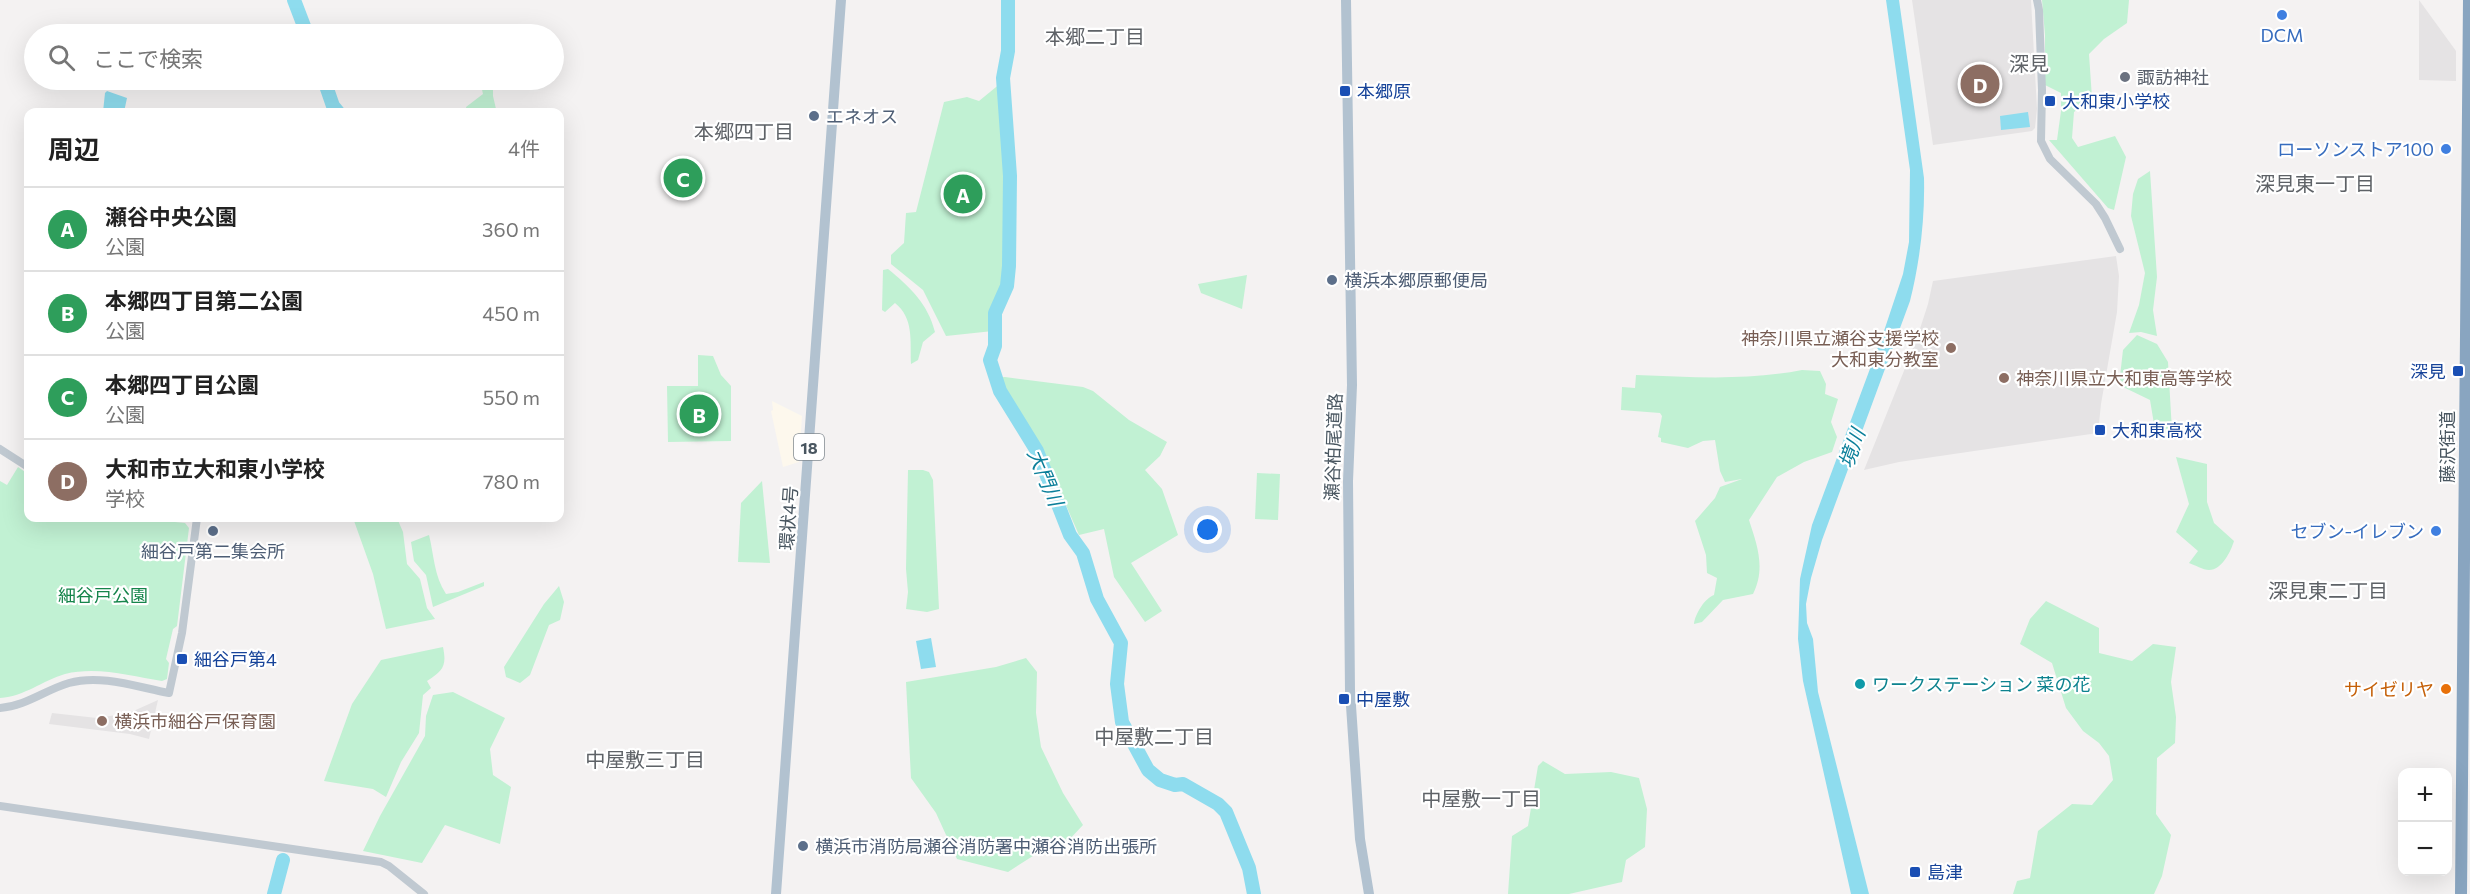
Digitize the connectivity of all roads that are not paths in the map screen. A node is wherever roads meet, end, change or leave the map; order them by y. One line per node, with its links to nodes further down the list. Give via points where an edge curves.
1 (841, 0): 12 (main road, 環状4号 / 18)
2 (1346, 0): 13 (main road, 瀬谷柏尾道路, via 1352,385 1348,492 1350,691 1360,839)
3 (2037, 0): 5 (street, via 2041,141 2050,159 2096,204)
4 (2469, 0): 14 (highway, 藤沢街道)
5 (2120, 249)
6 (0, 449): 7 (street)
7 (24, 464)
8 (197, 522): 9 (street, via 183,633 169,693 89,680)
9 (0, 708)
10 (0, 806): 11 (street, via 381,862)
11 (424, 894)
12 (776, 894)
13 (1368, 894)
14 (2461, 894)

